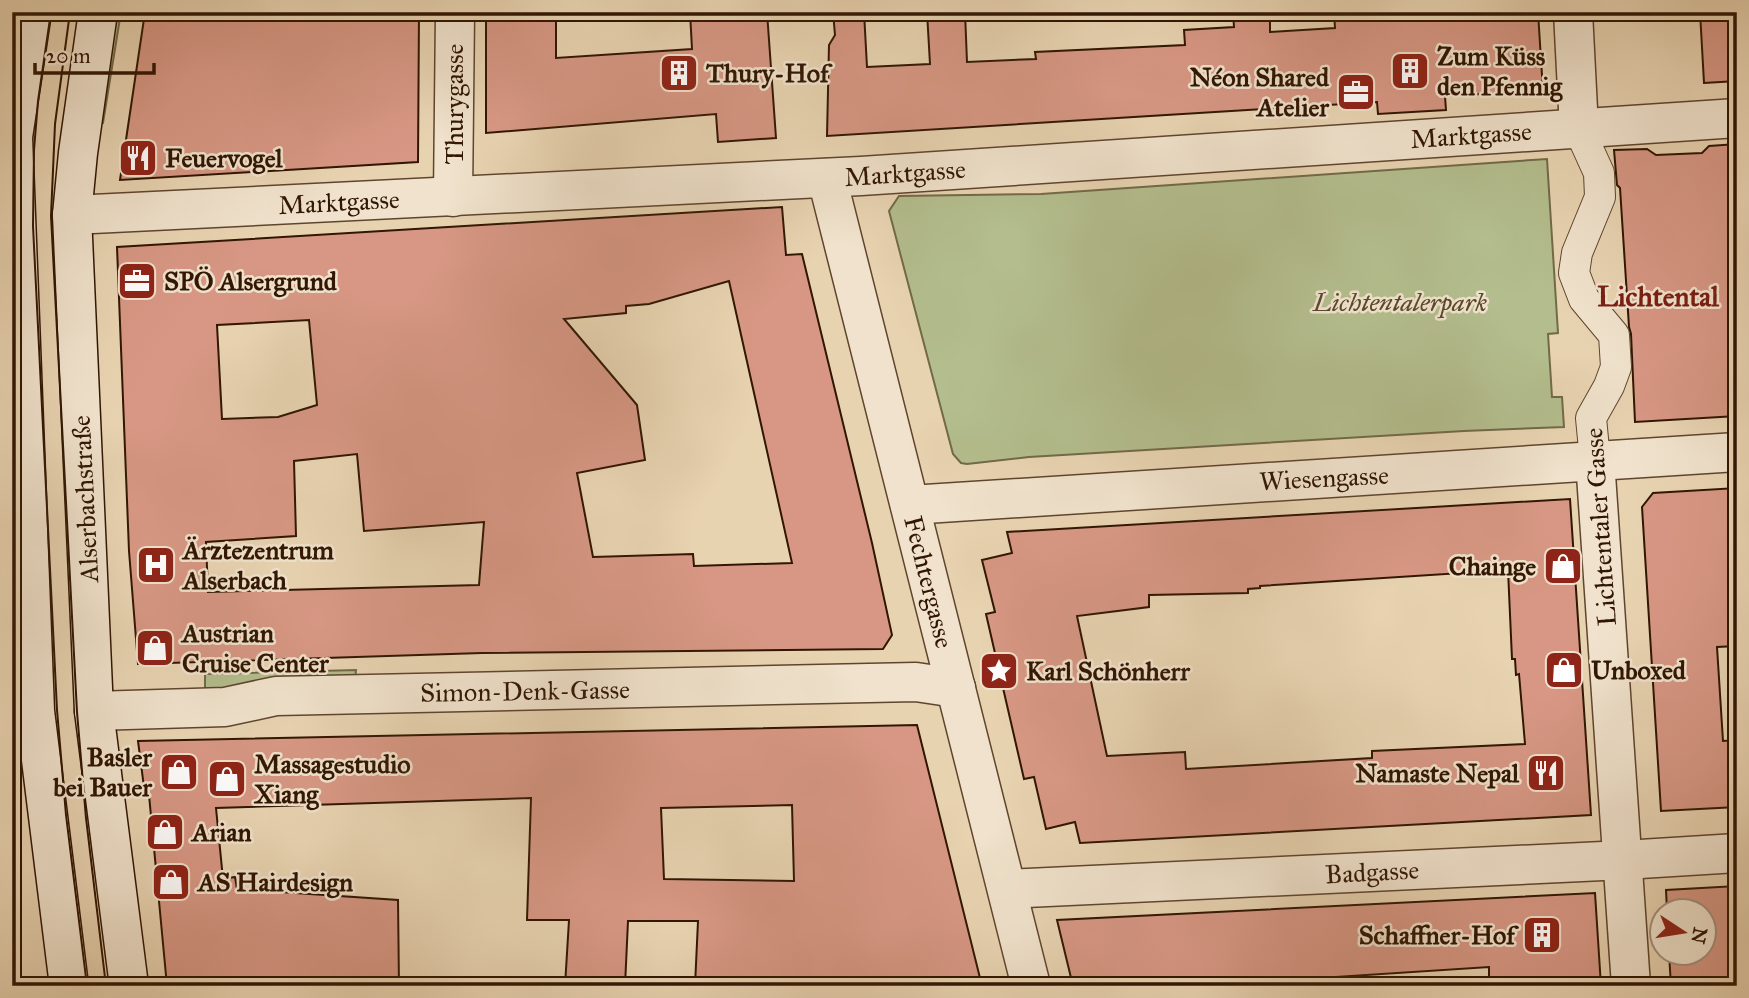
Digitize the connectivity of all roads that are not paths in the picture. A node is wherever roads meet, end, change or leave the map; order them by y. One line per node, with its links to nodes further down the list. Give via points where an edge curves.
1 (32, 12): 18 (street, via 13,137 35,711)
2 (98, 12): 9 (street, Alserbachstraße)
3 (454, 12): 8 (street, Thurygasse)
4 (1573, 12): 6 (street, Lichtentaler Gasse)
5 (1737, 118): 6 (street, Marktgasse)
6 (1579, 129): 7 (street, Marktgasse); 11 (street, Lichtentaler Gasse, via 1599,173 1601,197 1577,253 1574,272 1584,299 1614,335 1616,367 1591,418)
7 (827, 178): 8 (street, Marktgasse); 12 (street, Fechtergasse)
8 (453, 197): 9 (street, Marktgasse)
9 (72, 215): 14 (street, Alserbachstraße)
10 (1737, 452): 11 (street, Wiesengasse)
11 (1595, 460): 12 (street, Wiesengasse); 16 (street, Lichtentaler Gasse)
12 (910, 505): 13 (street, Fechtergasse)
13 (956, 688): 14 (street, Simon-Denk-Gasse, via 902,683 276,696 225,707); 17 (street, Fechtergasse)
14 (94, 711): 19 (street, Alserbachstraße)
15 (1737, 853): 16 (street, Badgasse)
16 (1623, 860): 17 (street, Badgasse); 21 (street, Lichtentaler Gasse)
17 (1007, 889): 20 (street, Fechtergasse)
18 (69, 986)
19 (129, 986)
20 (1031, 986)
21 (1631, 986)

